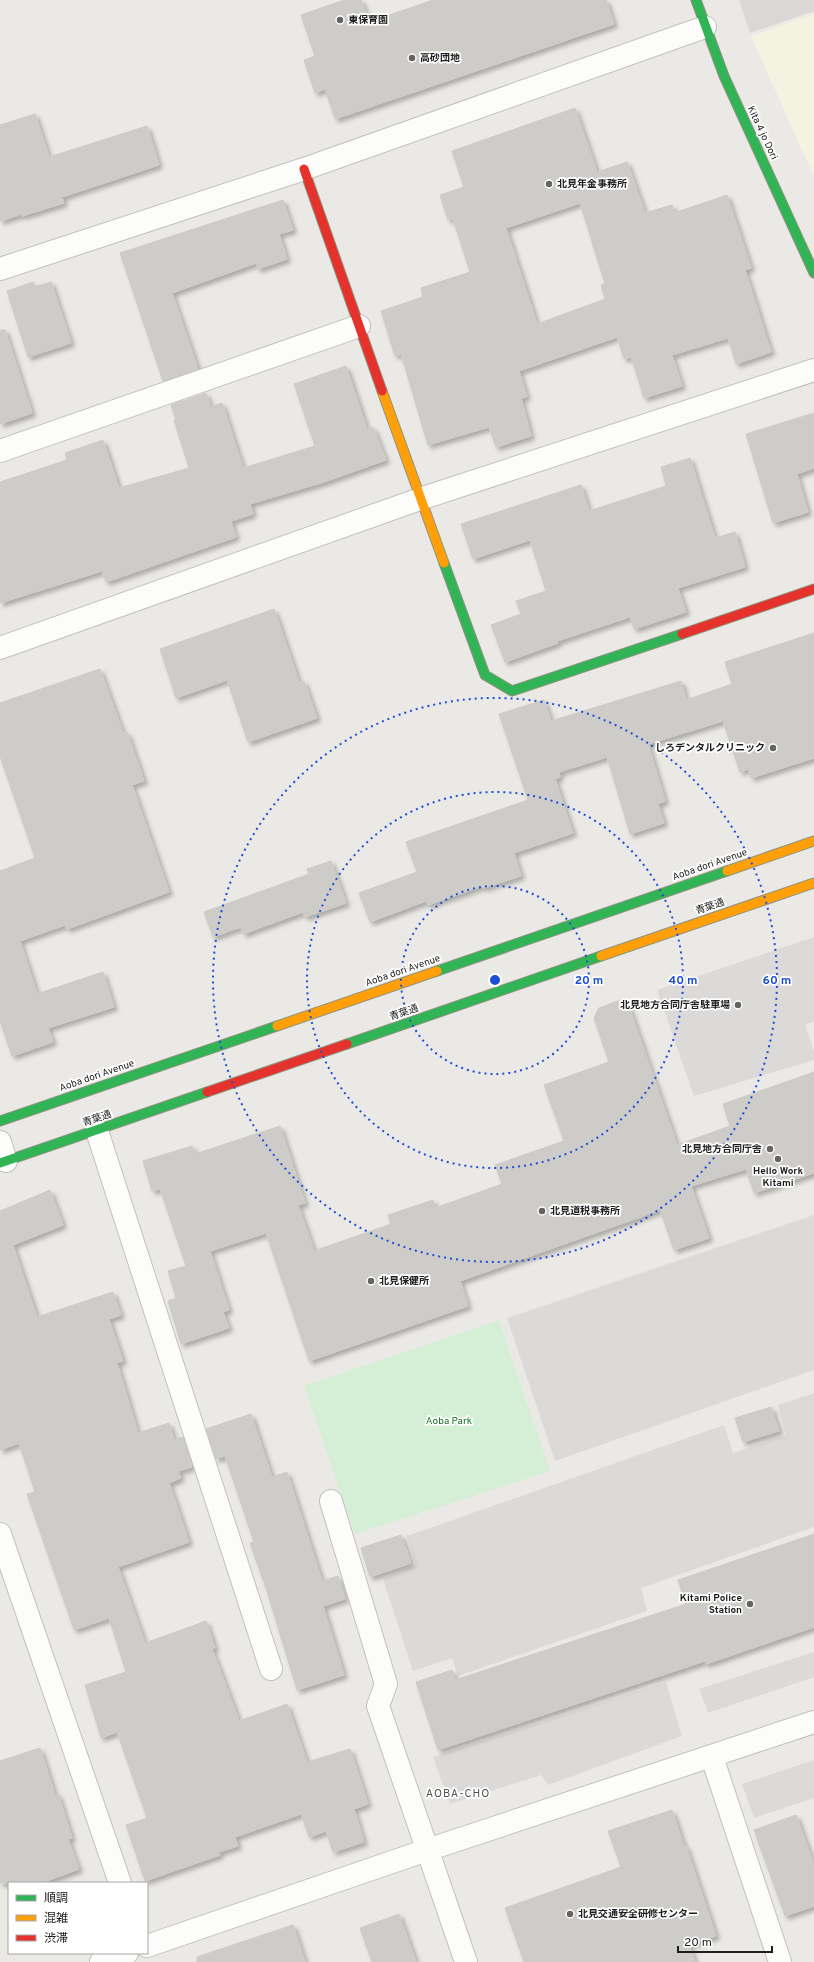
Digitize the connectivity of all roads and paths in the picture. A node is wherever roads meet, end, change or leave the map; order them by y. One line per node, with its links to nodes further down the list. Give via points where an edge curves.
1 (696, 0): 2 (street, Kita 4 jo Dori)
2 (705, 27): 3 (street); 5 (street, Kita 4 jo Dori, via 724,76)
3 (304, 169): 4 (street); 6 (street)
4 (0, 269)
5 (814, 273)
6 (359, 326): 8 (street); 9 (street)
7 (814, 370): 9 (street)
8 (0, 451)
9 (420, 499): 10 (street, via 485,675 512,691); 11 (street)
10 (814, 589)
11 (0, 648)
12 (814, 841): 14 (street, Aoba dori Avenue)
13 (814, 883): 15 (street, 青葉通)
14 (0, 1121)
15 (97, 1131): 16 (street, 青葉通); 19 (street)
16 (2, 1155)
17 (331, 1501): 22 (street, via 386,1684 378,1706)
18 (0, 1534): 23 (street)
19 (271, 1669)
20 (814, 1722): 21 (street)
21 (712, 1757): 22 (street); 28 (street)
22 (427, 1850): 24 (street); 27 (street)
23 (120, 1882)
24 (148, 1946)
25 (124, 1954): 26 (street)
26 (101, 1962)
27 (466, 1962)
28 (780, 1962)

